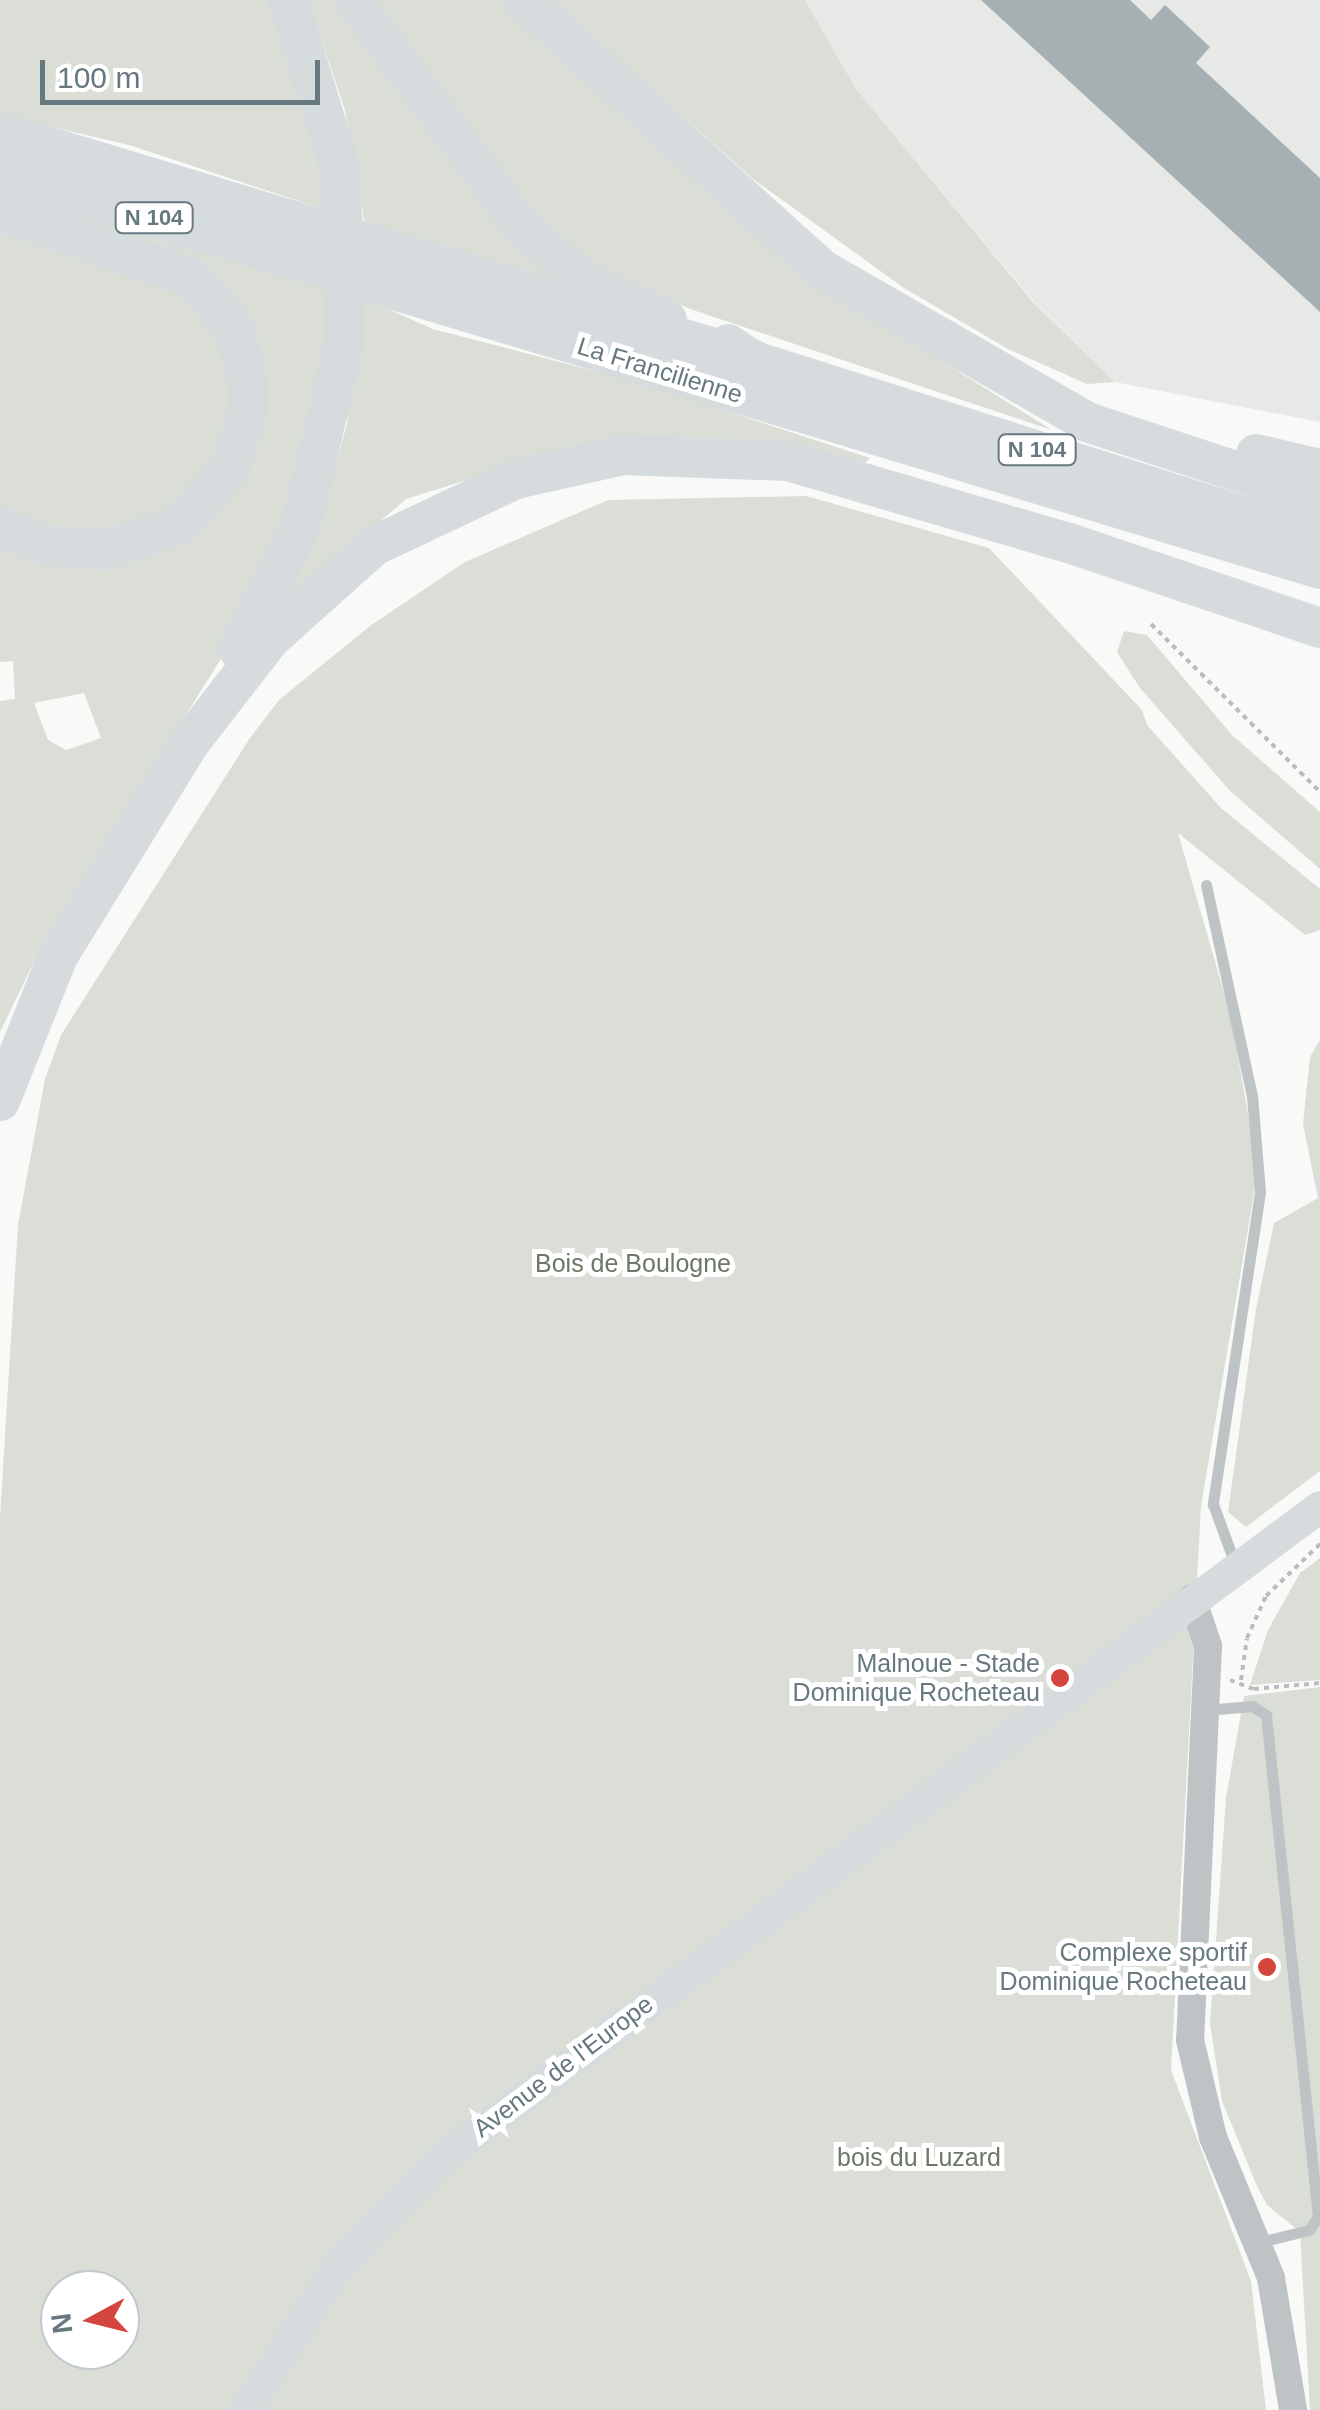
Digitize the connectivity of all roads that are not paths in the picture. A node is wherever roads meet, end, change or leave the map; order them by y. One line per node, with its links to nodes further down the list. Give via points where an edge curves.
1 (288, 0): 19 (highway, via 337,158 346,294 338,384 290,554 202,706)
2 (353, 0): 9 (highway, La Francilienne, via 480,180 541,246 605,291 717,336)
3 (523, 0): 10 (highway, via 823,270)
4 (0, 132): 7 (highway)
5 (0, 172): 7 (highway, N 104)
6 (0, 211): 13 (highway, via 144,254 192,278 234,330 248,383 247,415 228,470 178,525 107,550 48,546)
7 (308, 245): 8 (highway)
8 (372, 265): 9 (highway); 14 (highway, La Francilienne / N 104)
9 (754, 360): 15 (highway, La Francilienne / N 104)
10 (1054, 404): 11 (highway); 12 (highway, via 1132,442)
11 (1320, 469)
12 (1320, 499)
13 (0, 527)
14 (1189, 532): 16 (highway, La Francilienne / N 104); 17 (highway, via 1226,560)
15 (1320, 539)
16 (1320, 570)
17 (1320, 592)
18 (1320, 628): 19 (highway, via 822,470 737,455 623,455 516,479 374,546 270,640)
19 (191, 741): 21 (highway, via 58,956)
20 (1206, 884): 23 (lane, via 1252,1096 1260,1192 1213,1504)
21 (0, 1101)
22 (1320, 1506): 23 (main road, Avenue de l'Europe)
23 (1236, 1567): 24 (main road, Avenue de l'Europe)
24 (1192, 1598): 25 (street, via 1207,1631); 27 (main road, Avenue de l'Europe, via 445,2156 339,2265)
25 (1206, 1710): 26 (street, via 1190,2040 1213,2137); 26 (lane, via 1252,1706 1266,1715 1318,2217 1309,2230)
26 (1260, 2242): 28 (street)
27 (246, 2410)
28 (1293, 2410)

